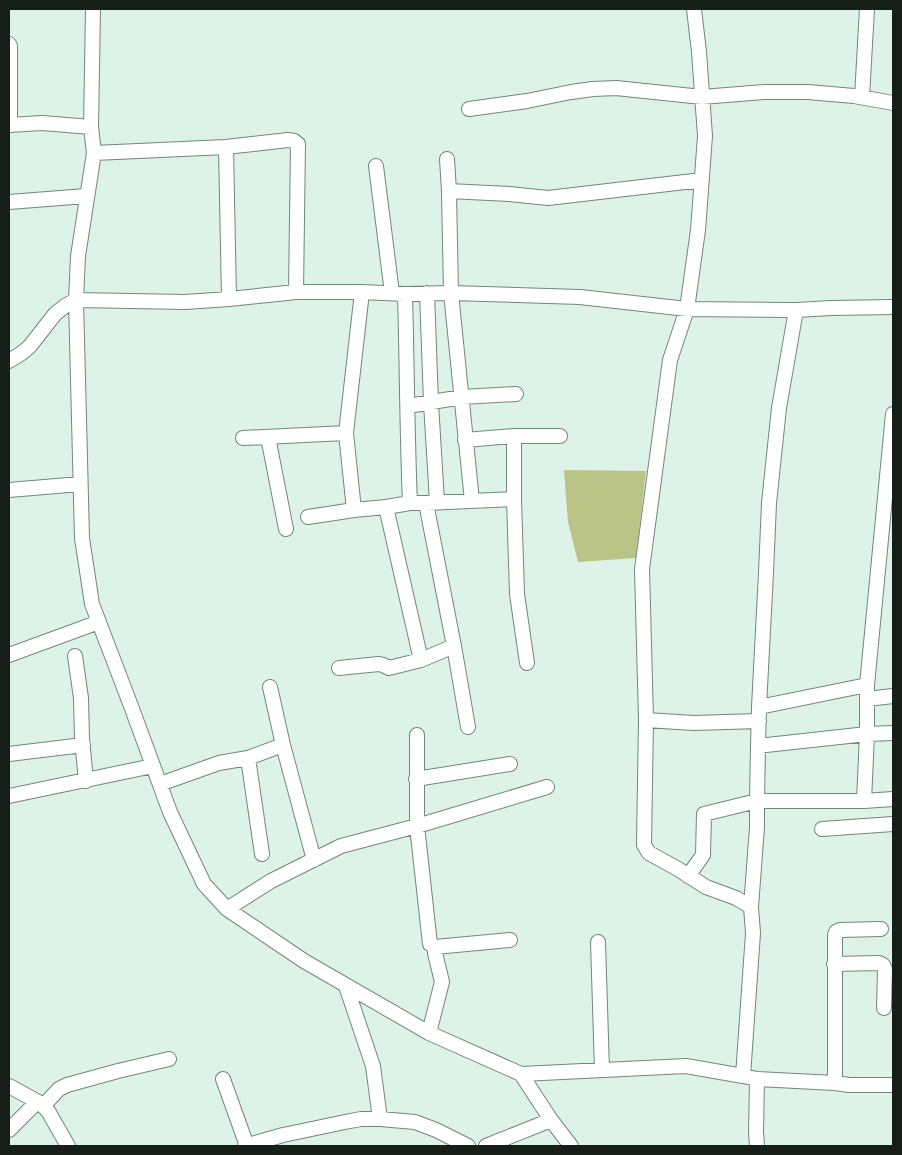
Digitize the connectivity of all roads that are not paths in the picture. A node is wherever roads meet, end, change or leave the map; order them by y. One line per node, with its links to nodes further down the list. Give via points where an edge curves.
1 (93, 9): 10 (street)
2 (694, 9): 5 (street)
3 (867, 9): 6 (street)
4 (9, 44): 9 (street)
5 (702, 96): 6 (street, via 808,92); 8 (street, via 608,88); 15 (street, via 705,136)
6 (862, 97): 7 (street)
7 (893, 103)
8 (468, 110)
9 (9, 125): 10 (street, via 42,123)
10 (91, 127): 12 (street)
11 (226, 147): 12 (street); 19 (street, via 288,140 298,144); 24 (street)
12 (94, 152): 17 (street)
13 (447, 159): 16 (street)
14 (376, 166): 22 (street)
15 (702, 180): 16 (street, via 548,198); 27 (street)
16 (449, 191): 21 (street)
17 (86, 196): 18 (street); 25 (street)
18 (9, 202)
19 (296, 292): 20 (street); 24 (street)
20 (362, 292): 22 (street); 35 (street)
21 (450, 292): 23 (street); 27 (street, via 580,297); 31 (street)
22 (399, 293): 23 (street); 33 (street)
23 (427, 293): 32 (street)
24 (229, 299): 25 (street, via 184,302)
25 (76, 300): 29 (street, via 55,314 30,346); 41 (street)
26 (893, 307): 28 (street)
27 (687, 308): 28 (street); 62 (street, via 670,360 642,568)
28 (796, 310): 61 (street, via 779,408 769,503)
29 (9, 361)
30 (516, 394): 31 (street)
31 (462, 397): 32 (street); 40 (street)
32 (431, 403): 33 (street); 45 (street)
33 (408, 406): 46 (street)
34 (893, 414): 59 (street)
35 (346, 433): 38 (street); 48 (street)
36 (514, 436): 37 (street); 40 (street); 43 (street)
37 (560, 436)
38 (268, 437): 39 (street); 50 (street)
39 (243, 438)
40 (465, 440): 44 (street)
41 (80, 484): 42 (street); 51 (street, via 82,538 92,604)
42 (9, 490)
43 (514, 499): 44 (street); 56 (street, via 517,594)
44 (472, 501): 45 (street)
45 (431, 502): 46 (street); 52 (street)
46 (410, 503): 47 (street)
47 (386, 507): 48 (street); 55 (street)
48 (354, 510): 49 (street)
49 (308, 517)
50 (286, 529)
51 (99, 622): 53 (street); 74 (street)
52 (454, 646): 55 (street); 64 (street)
53 (9, 655)
54 (75, 656): 68 (street)
55 (421, 660): 57 (street, via 389,668 383,664)
56 (527, 663)
57 (339, 668)
58 (270, 687): 69 (street)
59 (867, 692): 60 (street); 61 (street); 66 (street)
60 (893, 696)
61 (759, 706): 63 (street)
62 (646, 720): 63 (street, via 694,723); 88 (street, via 644,845 648,853)
63 (759, 721): 70 (street)
64 (468, 727)
65 (893, 733): 66 (street)
66 (868, 734): 70 (street); 82 (street)
67 (417, 735): 75 (street)
68 (83, 745): 71 (street); 76 (street)
69 (283, 745): 72 (street); 87 (street)
70 (758, 746): 81 (street)
71 (9, 754)
72 (248, 758): 77 (street, via 219,763); 86 (street)
73 (510, 764): 75 (street)
74 (153, 766): 76 (street); 77 (street)
75 (416, 779): 84 (street)
76 (86, 781): 79 (street)
77 (160, 784): 90 (street, via 204,884)
78 (547, 787): 84 (street)
79 (9, 796)
80 (893, 799): 82 (street)
81 (757, 801): 82 (street); 88 (street, via 704,814 702,855); 89 (street)
82 (864, 801)
83 (893, 824): 85 (street)
84 (417, 826): 87 (street, via 341,846); 94 (street, via 430,944)
85 (822, 829)
86 (262, 854)
87 (314, 860): 90 (street, via 271,881)
88 (688, 876): 89 (street, via 706,888)
89 (751, 907): 102 (street, via 753,933)
90 (227, 909): 96 (street)
91 (881, 929): 95 (street, via 836,932)
92 (510, 940): 94 (street)
93 (598, 942): 100 (street)
94 (435, 947): 98 (street, via 442,982)
95 (834, 964): 97 (street, via 879,962 883,965); 105 (street)
96 (346, 986): 98 (street); 109 (street, via 373,1066)
97 (884, 1008)
98 (429, 1033): 101 (street)
99 (169, 1059): 108 (street, via 67,1085)
100 (602, 1070): 101 (street); 102 (street, via 686,1066)
101 (521, 1074): 110 (street)
102 (743, 1076): 104 (street)
103 (223, 1079): 113 (street)
104 (757, 1079): 105 (street); 117 (street)
105 (834, 1083): 106 (street)
106 (893, 1085)
107 (9, 1086): 108 (street)
108 (40, 1104): 111 (street); 112 (street, via 48,1111)
109 (380, 1118): 113 (street, via 345,1122); 114 (street, via 415,1122)
110 (551, 1120): 115 (street); 116 (street)
111 (9, 1130)
112 (67, 1146)
113 (246, 1146)
114 (468, 1146)
115 (486, 1146)
116 (571, 1146)
117 (758, 1146)

